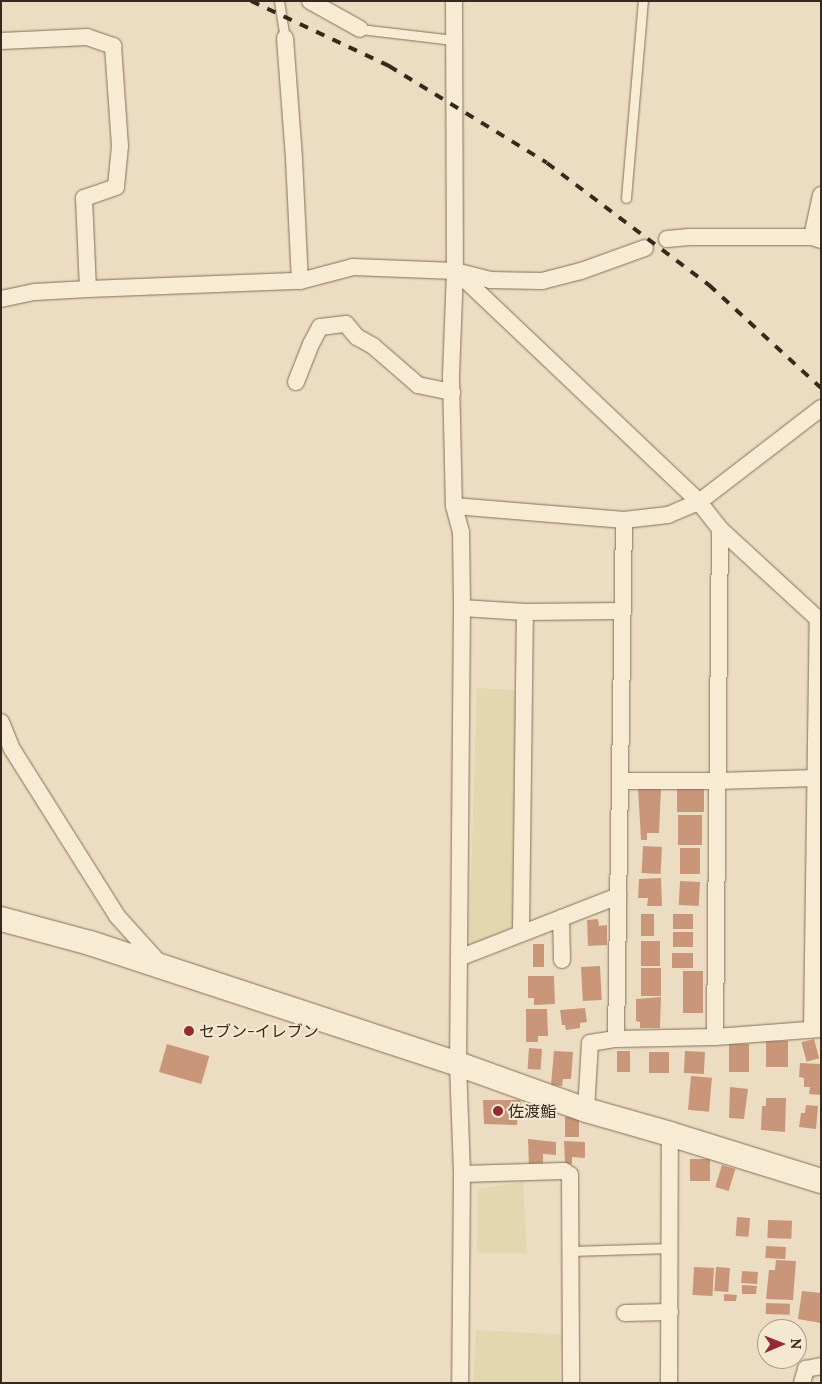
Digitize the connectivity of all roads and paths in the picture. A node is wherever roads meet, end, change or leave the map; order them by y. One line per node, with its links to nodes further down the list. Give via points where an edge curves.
1 (278, 1): 6 (lane)
2 (310, 1): 5 (street)
3 (454, 1): 7 (street)
4 (643, 1): 10 (lane)
5 (360, 28): 7 (lane)
6 (285, 38): 15 (street)
7 (454, 40): 14 (street)
8 (1, 42): 16 (street, via 87,37 113,46 120,154 116,187 84,198)
9 (821, 195): 12 (street)
10 (626, 198)
11 (667, 239): 12 (street)
12 (816, 239)
13 (645, 248): 14 (street, via 581,272 542,281 490,280)
14 (455, 271): 15 (street, via 353,268); 19 (street); 21 (street)
15 (300, 282): 16 (street)
16 (88, 289): 17 (street, via 35,292)
17 (1, 299)
18 (296, 382): 19 (street, via 320,327 346,324 418,385)
19 (452, 392): 22 (street)
20 (821, 408): 21 (street)
21 (699, 502): 23 (street, via 668,515); 24 (street)
22 (454, 506): 23 (street); 25 (street, via 461,532)
23 (624, 520): 26 (street)
24 (720, 529): 28 (street); 32 (street)
25 (462, 608): 27 (street); 37 (street)
26 (621, 611): 27 (street); 31 (street)
27 (525, 612): 36 (street)
28 (819, 621): 30 (street)
29 (1, 722): 39 (street, via 12,749 117,916)
30 (816, 778): 32 (street); 40 (street)
31 (620, 781): 32 (street); 33 (street)
32 (716, 781): 41 (street)
33 (618, 896): 34 (street); 42 (street)
34 (561, 918): 36 (street); 38 (street)
35 (1, 919): 39 (street, via 90,943)
36 (520, 933): 37 (street)
37 (459, 958): 43 (street)
38 (562, 960)
39 (163, 968): 43 (street)
40 (816, 1029): 41 (street)
41 (715, 1037): 42 (street)
42 (616, 1038): 44 (street, via 590,1043)
43 (458, 1064): 44 (street); 46 (street)
44 (586, 1110): 45 (street)
45 (670, 1134): 47 (street); 48 (street)
46 (462, 1174): 49 (street, via 564,1171 570,1175); 53 (street)
47 (821, 1182)
48 (670, 1248): 49 (lane); 50 (street)
49 (571, 1250): 54 (street)
50 (670, 1312): 51 (street); 55 (street)
51 (625, 1313)
52 (821, 1366): 56 (street, via 806,1369)
53 (460, 1383)
54 (571, 1383)
55 (669, 1383)
56 (802, 1383)

